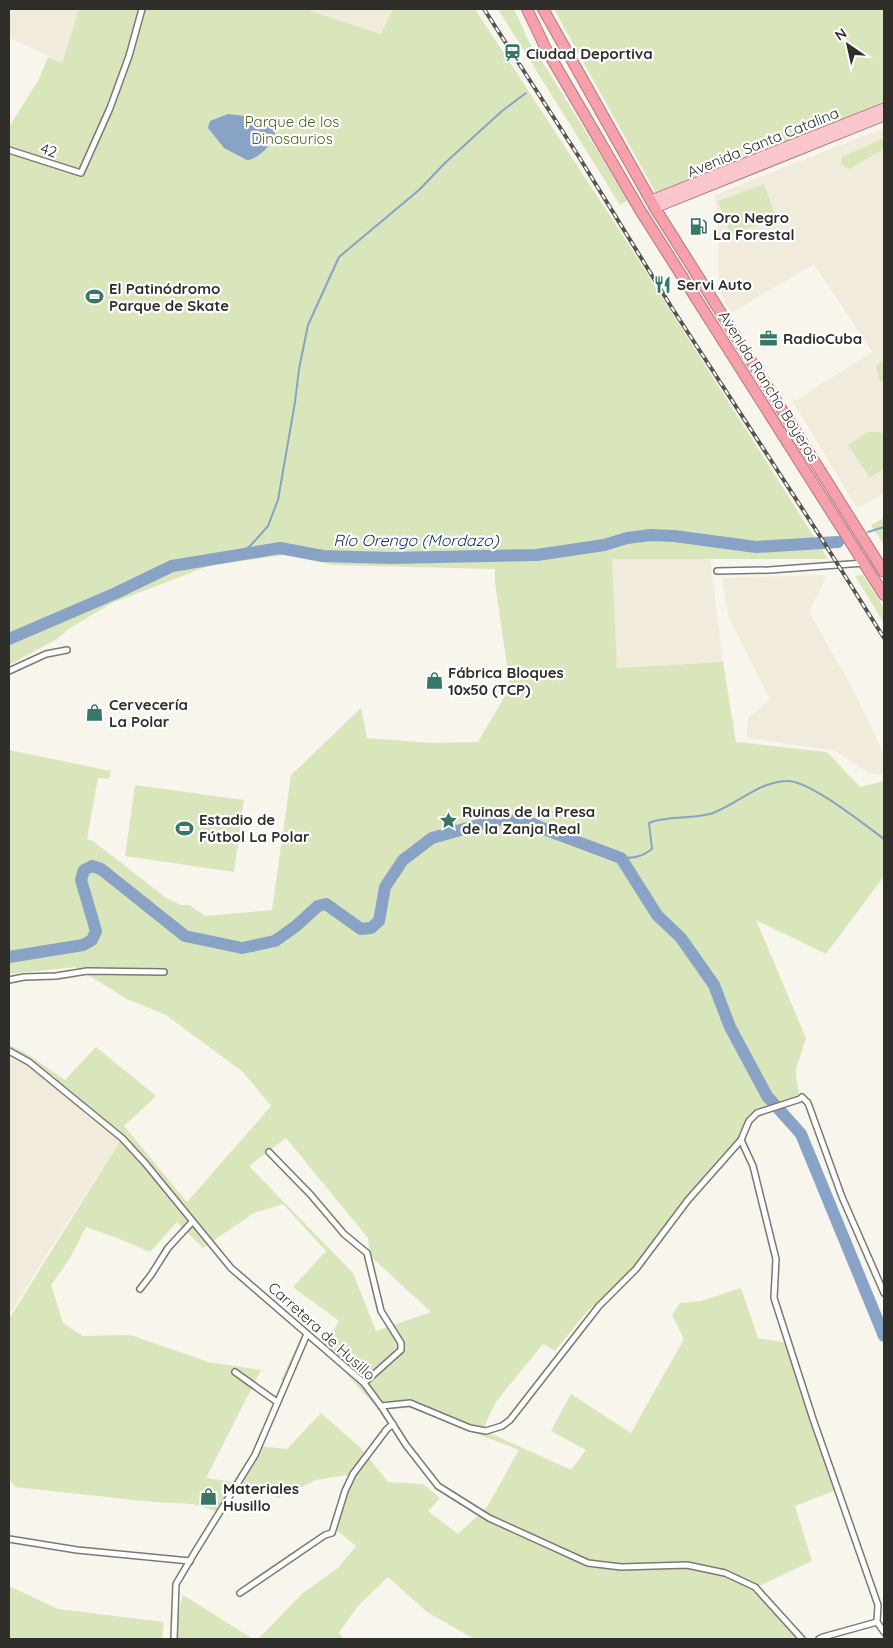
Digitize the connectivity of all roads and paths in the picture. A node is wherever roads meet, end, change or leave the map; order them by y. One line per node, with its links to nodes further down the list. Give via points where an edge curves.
1 (142, 9): 6 (street, 42, via 110,108 81,173)
2 (527, 9): 7 (highway, Avenida Rancho Boyeros)
3 (543, 9): 8 (highway, Avenida Rancho Boyeros)
4 (884, 108): 8 (main road, Avenida Santa Catalina)
5 (884, 116): 8 (main road, Avenida Santa Catalina)
6 (9, 150)
7 (627, 188): 8 (highway, via 640,205); 9 (highway, Avenida Rancho Boyeros)
8 (652, 202): 9 (highway); 12 (highway, Avenida Rancho Boyeros)
9 (659, 239): 10 (highway, Avenida Rancho Boyeros)
10 (864, 563): 11 (street); 13 (highway, Avenida Rancho Boyeros)
11 (717, 572)
12 (884, 572)
13 (884, 595)
14 (67, 650): 15 (street, via 46,654)
15 (9, 671)
16 (164, 972): 17 (street, via 87,971)
17 (9, 980)
18 (9, 1052): 21 (street, Carretera de Husillo, via 29,1062 122,1138)
19 (741, 1140): 23 (street, via 757,1113 802,1097 808,1103 842,1197); 28 (street, via 688,1200 636,1269 599,1306 502,1426 486,1431 470,1428 410,1403); 33 (street, via 753,1166 776,1259 774,1298 878,1605)
20 (269, 1152): 26 (street, via 344,1234 367,1253 380,1311 401,1343 402,1350)
21 (192, 1222): 22 (street, via 168,1248); 24 (street, Carretera de Husillo, via 231,1268)
22 (140, 1289)
23 (884, 1293)
24 (307, 1334): 26 (street, Carretera de Husillo); 27 (street)
25 (235, 1372): 27 (street)
26 (364, 1383): 28 (street, Carretera de Husillo)
27 (277, 1402): 31 (street, via 255,1454)
28 (382, 1406): 29 (street, Carretera de Husillo)
29 (392, 1424): 32 (street, via 353,1474 332,1533); 36 (street, Carretera de Husillo, via 438,1486 489,1518 588,1563 621,1567 687,1565 725,1573 754,1588)
30 (9, 1538): 31 (street, via 77,1550)
31 (190, 1561): 35 (street, via 176,1584)
32 (240, 1593)
33 (877, 1622): 34 (street); 37 (street)
34 (884, 1632)
35 (174, 1639)
36 (802, 1639)
37 (819, 1639)

